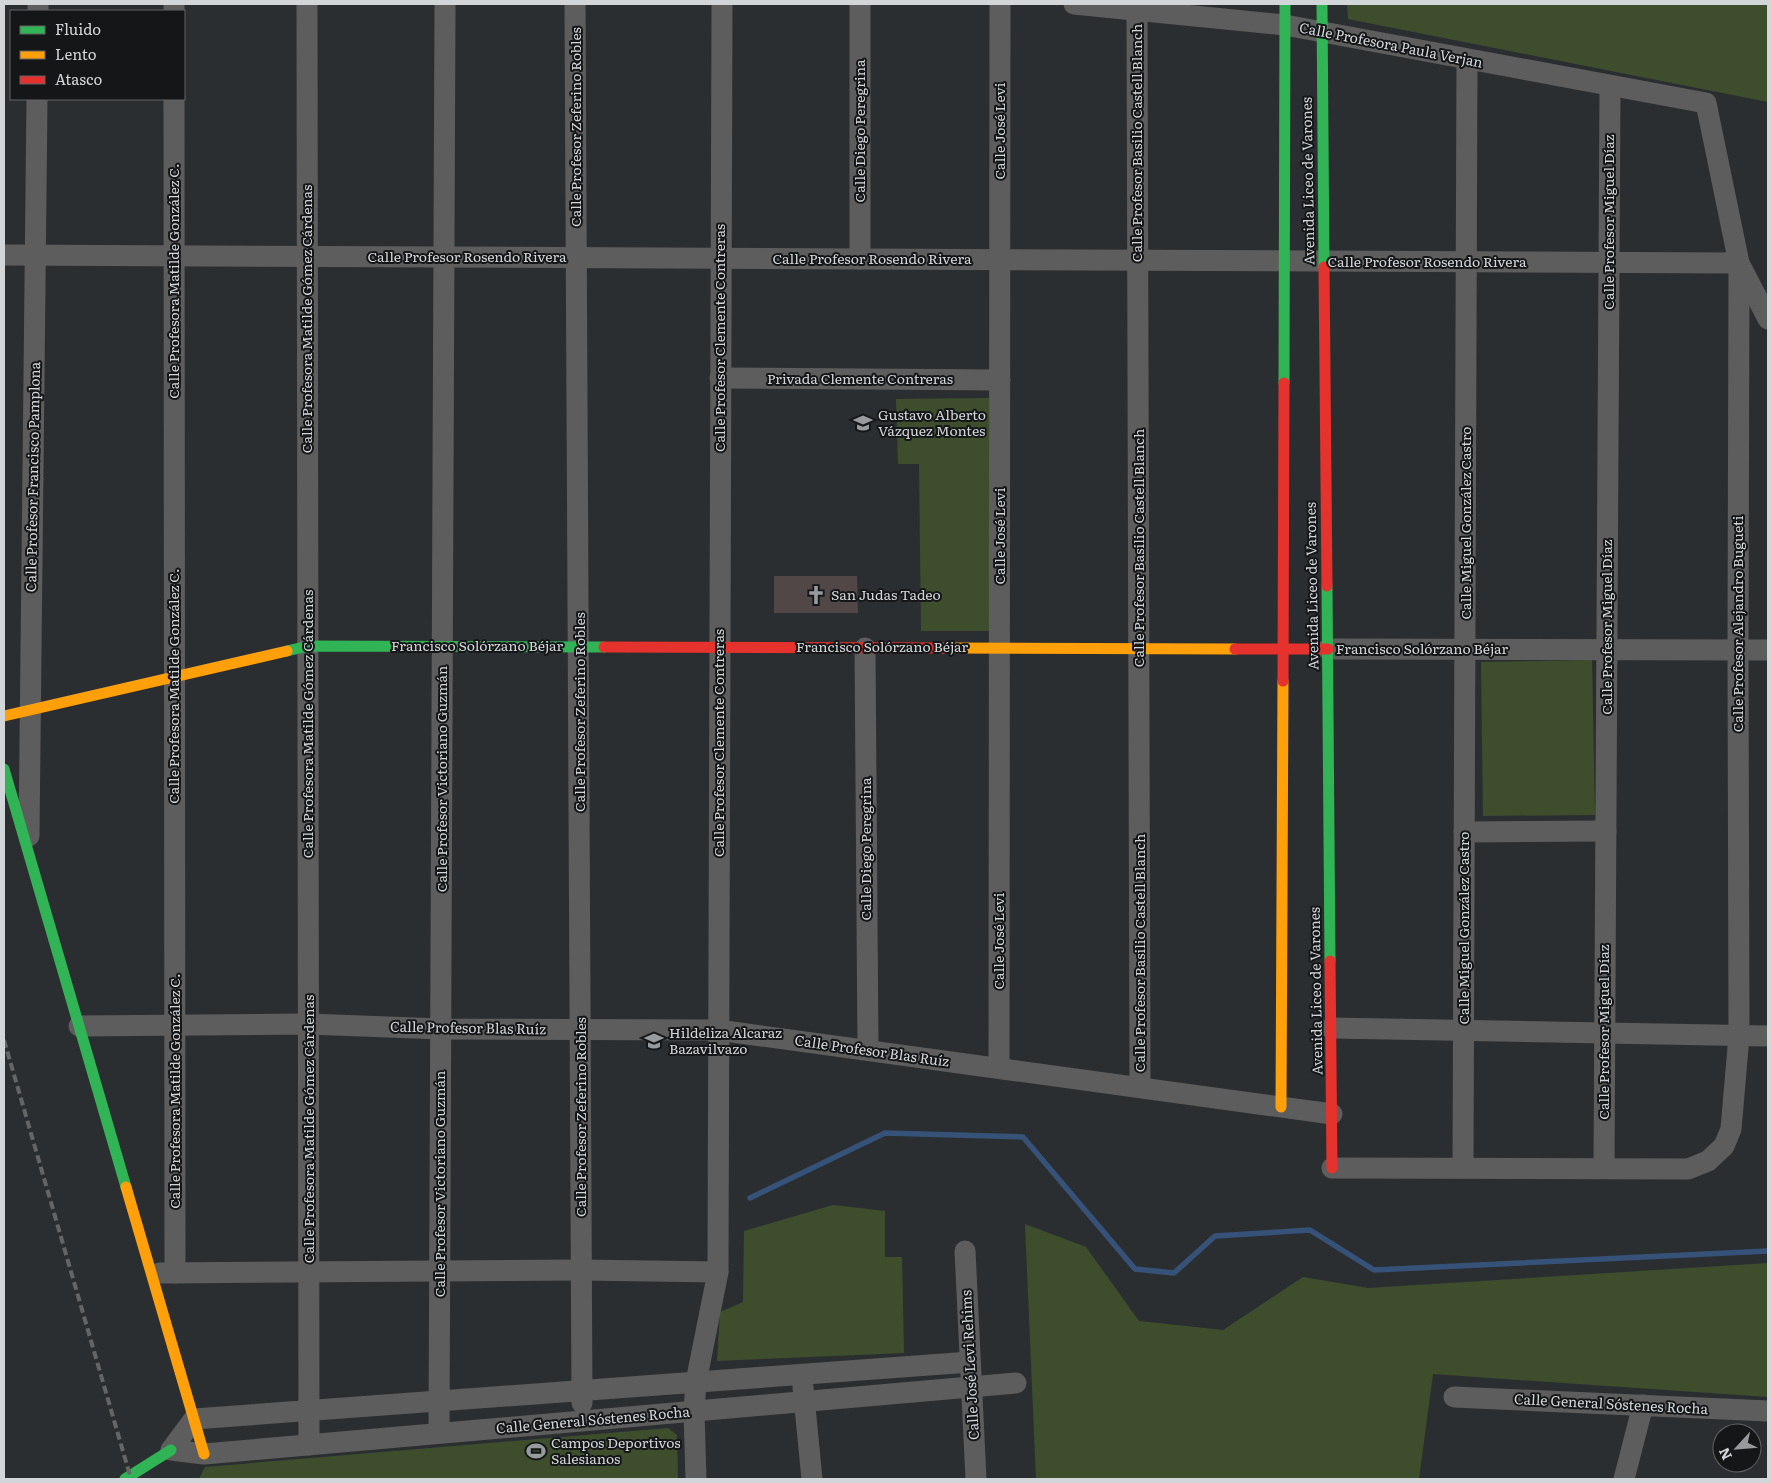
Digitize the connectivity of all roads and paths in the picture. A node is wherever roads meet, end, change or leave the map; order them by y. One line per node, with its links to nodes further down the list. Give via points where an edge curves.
1 (307, 4): 21 (street, Calle Profesora Matilde Gómez Cárdenas)
2 (445, 4): 22 (street, Calle Profesor Victoriano Guzmán)
3 (576, 4): 23 (street, Calle Profesor Zeferino Robles)
4 (722, 4): 24 (street, Calle Profesor Clemente Contreras)
5 (860, 4): 25 (street, Calle Diego Peregrina)
6 (1000, 4): 26 (street, Calle José Levi)
7 (1074, 4): 10 (street, Calle Profesora Paula Verjan)
8 (1285, 4): 11 (street, Avenida Liceo de Varones)
9 (1322, 4): 12 (street, Avenida Liceo de Varones)
10 (1137, 9): 11 (street, Calle Profesora Paula Verjan); 27 (street, Calle Profesor Basilio Castell Blanch)
11 (1285, 25): 12 (street, Calle Profesora Paula Verjan); 28 (street, Avenida Liceo de Varones)
12 (1322, 33): 13 (street, Calle Profesora Paula Verjan); 29 (street, Avenida Liceo de Varones)
13 (1467, 59): 14 (street, Calle Profesora Paula Verjan); 30 (street, Calle Miguel González Castro)
14 (1610, 86): 17 (street, Calle Profesora Paula Verjan); 31 (street, Calle Profesor Miguel Díaz)
15 (37, 100): 19 (street, Calle Profesor Francisco Pamplona)
16 (174, 100): 20 (street, Calle Profesora Matilde González C.)
17 (1706, 103): 32 (street, Calle Profesor Alejandro Bugueti)
18 (4, 255): 19 (street, Calle Profesor Rosendo Rivera)
19 (35, 255): 20 (street, Calle Profesor Rosendo Rivera); 50 (street, Calle Profesor Francisco Pamplona)
20 (174, 256): 21 (street, Calle Profesor Rosendo Rivera); 49 (street, Calle Profesora Matilde González C.)
21 (307, 257): 22 (street, Calle Profesor Rosendo Rivera); 36 (street, Calle Profesora Matilde Gómez Cárdenas)
22 (444, 257): 23 (street, Calle Profesor Rosendo Rivera); 37 (street, Calle Profesor Victoriano Guzmán)
23 (578, 258): 24 (street, Calle Profesor Rosendo Rivera); 38 (street, Calle Profesor Zeferino Robles)
24 (721, 258): 25 (street, Calle Profesor Rosendo Rivera); 34 (street, Calle Profesor Clemente Contreras)
25 (860, 259): 26 (street, Calle Profesor Rosendo Rivera)
26 (1000, 260): 27 (street, Calle Profesor Rosendo Rivera); 35 (street, Calle José Levi)
27 (1138, 260): 28 (street, Calle Profesor Rosendo Rivera); 42 (street, Calle Profesor Basilio Castell Blanch)
28 (1284, 261): 29 (street, Calle Profesor Rosendo Rivera); 43 (street, Avenida Liceo de Varones)
29 (1324, 261): 30 (street, Calle Profesor Rosendo Rivera); 44 (street, Avenida Liceo de Varones)
30 (1466, 262): 31 (street, Calle Profesor Rosendo Rivera); 45 (street, Calle Miguel González Castro)
31 (1608, 263): 32 (street, Calle Profesor Rosendo Rivera); 46 (street, Calle Profesor Miguel Díaz)
32 (1739, 263): 33 (street); 47 (street, Calle Profesor Alejandro Bugueti)
33 (1768, 320)
34 (720, 378): 35 (street, Privada Clemente Contreras); 39 (street, Calle Profesor Clemente Contreras)
35 (1000, 380): 41 (street, Calle José Levi)
36 (308, 646): 37 (street, Francisco Solórzano Béjar); 49 (street, Francisco Solórzano Béjar); 57 (street, Calle Profesora Matilde Gómez Cárdenas)
37 (442, 646): 38 (street, Francisco Solórzano Béjar); 60 (street, Calle Profesor Victoriano Guzmán)
38 (579, 647): 39 (street, Francisco Solórzano Béjar); 61 (street, Calle Profesor Zeferino Robles)
39 (719, 647): 40 (street, Francisco Solórzano Béjar); 62 (street, Calle Profesor Clemente Contreras)
40 (865, 648): 41 (street, Francisco Solórzano Béjar); 67 (street, Calle Diego Peregrina)
41 (1000, 648): 42 (street, Francisco Solórzano Béjar); 68 (street, Calle José Levi)
42 (1139, 648): 43 (street, Francisco Solórzano Béjar); 69 (street, Calle Profesor Basilio Castell Blanch)
43 (1283, 648): 44 (street, Francisco Solórzano Béjar); 70 (street, Avenida Liceo de Varones)
44 (1328, 649): 45 (street, Francisco Solórzano Béjar); 59 (street, Avenida Liceo de Varones)
45 (1465, 649): 46 (street, Francisco Solórzano Béjar); 54 (street, Calle Miguel González Castro)
46 (1607, 649): 47 (street, Francisco Solórzano Béjar); 53 (street, Calle Profesor Miguel Díaz)
47 (1738, 650): 48 (street, Francisco Solórzano Béjar); 65 (street, Calle Profesor Alejandro Bugueti)
48 (1768, 650)
49 (174, 676): 50 (street, Francisco Solórzano Béjar); 56 (street, Calle Profesora Matilde González C.)
50 (30, 709): 51 (street, Francisco Solórzano Béjar); 55 (street, Calle Profesor Francisco Pamplona)
51 (4, 716)
52 (4, 769): 55 (street)
53 (1606, 831): 54 (street); 64 (street, Calle Profesor Miguel Díaz)
54 (1464, 832): 63 (street, Calle Miguel González Castro)
55 (29, 854): 58 (street)
56 (175, 1024): 57 (street, Calle Profesor Blas Ruíz); 58 (street, Calle Profesor Blas Ruíz); 80 (street, Calle Profesora Matilde González C.)
57 (308, 1024): 60 (street, Calle Profesor Blas Ruíz); 78 (street, Calle Profesora Matilde Gómez Cárdenas)
58 (79, 1026): 81 (street)
59 (1331, 1028): 63 (street); 71 (street, Avenida Liceo de Varones)
60 (441, 1029): 61 (street, Calle Profesor Blas Ruíz); 76 (street, Calle Profesor Victoriano Guzmán)
61 (581, 1030): 62 (street, Calle Profesor Blas Ruíz); 77 (street, Calle Profesor Zeferino Robles)
62 (718, 1030): 67 (street, Calle Profesor Blas Ruíz); 79 (street, Calle Profesor Clemente Contreras)
63 (1464, 1030): 64 (street); 73 (street, Calle Miguel González Castro)
64 (1604, 1033): 65 (street); 74 (street, Calle Profesor Miguel Díaz)
65 (1740, 1036): 66 (street); 74 (street, Calle Profesor Alejandro Bugueti, via 1731,1130 1724,1146 1708,1161 1688,1169)
66 (1768, 1036)
67 (868, 1050): 68 (street, Calle Profesor Blas Ruíz)
68 (999, 1068): 69 (street, Calle Profesor Blas Ruíz)
69 (1140, 1087): 70 (street, Calle Profesor Blas Ruíz)
70 (1281, 1107): 71 (street, Calle Profesor Blas Ruíz)
71 (1332, 1114): 72 (street, Avenida Liceo de Varones)
72 (1332, 1168): 73 (street)
73 (1463, 1168): 74 (street)
74 (1604, 1168)
75 (965, 1252): 82 (street, Calle José Levi Rehims)
76 (440, 1270): 77 (street); 78 (street); 89 (street, Calle Profesor Victoriano Guzmán)
77 (582, 1270): 79 (street); 87 (street, Calle Profesor Zeferino Robles)
78 (309, 1271): 80 (street); 92 (street, Calle Profesora Matilde Gómez Cárdenas)
79 (718, 1272): 84 (street, Calle Profesor Clemente Contreras)
80 (175, 1273): 81 (street)
81 (151, 1274): 95 (street)
82 (970, 1362): 83 (street, Calle General Sóstenes Rocha); 86 (street, Calle José Levi Rehims)
83 (802, 1375): 84 (street, Calle General Sóstenes Rocha); 90 (street)
84 (696, 1382): 87 (street, Calle General Sóstenes Rocha); 93 (street, Calle Profesor Clemente Contreras)
85 (1016, 1383): 86 (street, Calle General Sóstenes Rocha)
86 (972, 1386): 90 (street, Calle General Sóstenes Rocha); 104 (street, Calle José Levi Rehims)
87 (582, 1391): 89 (street, Calle General Sóstenes Rocha); 96 (street, Calle Profesor Zeferino Robles)
88 (1454, 1397): 91 (street, Calle General Sóstenes Rocha)
89 (440, 1401): 92 (street, Calle General Sóstenes Rocha); 97 (street, Calle Profesor Victoriano Guzmán)
90 (805, 1401): 93 (street, Calle General Sóstenes Rocha); 103 (street)
91 (1643, 1405): 94 (street, Calle General Sóstenes Rocha); 105 (street)
92 (309, 1411): 95 (street, Calle General Sóstenes Rocha); 98 (street, Calle Profesora Matilde Gómez Cárdenas)
93 (694, 1411): 96 (street, Calle General Sóstenes Rocha); 102 (street, Calle Profesor Clemente Contreras)
94 (1768, 1411)
95 (194, 1419): 99 (street); 100 (street)
96 (581, 1421): 97 (street, Calle General Sóstenes Rocha)
97 (439, 1433): 98 (street, Calle General Sóstenes Rocha)
98 (309, 1445): 100 (street, Calle General Sóstenes Rocha)
99 (171, 1450): 100 (street, Calle General Sóstenes Rocha); 101 (street)
100 (204, 1454)
101 (125, 1479)
102 (696, 1479)
103 (812, 1479)
104 (976, 1479)
105 (1624, 1479)

